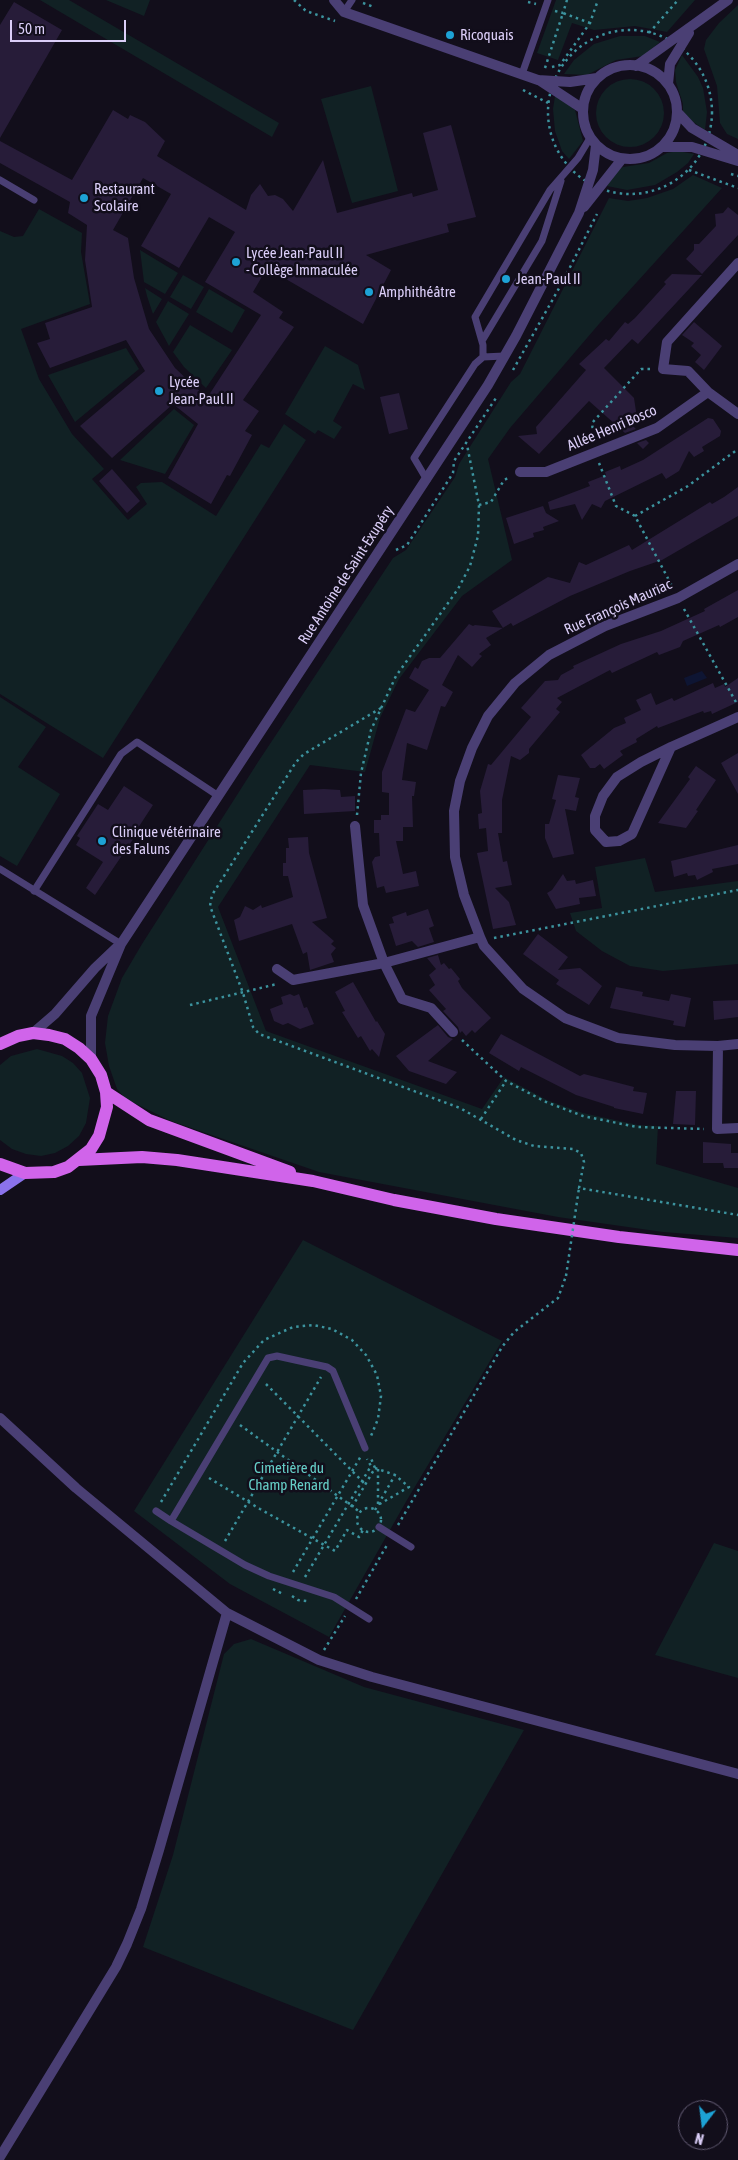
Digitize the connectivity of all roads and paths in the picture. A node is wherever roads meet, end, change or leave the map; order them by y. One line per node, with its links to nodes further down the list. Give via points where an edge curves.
1 (333, 0): 7 (street)
2 (352, 0): 7 (lane)
3 (548, 0): 12 (lane)
4 (598, 0): 8 (path)
5 (678, 0): 9 (path)
6 (728, 0): 10 (street)
7 (344, 12): 12 (street)
8 (590, 23): 8 (path, via 563,13 544,68 560,65)
9 (649, 33): 10 (path); 15 (path, via 615,32 593,39 567,60)
10 (675, 44): 11 (street); 14 (street); 18 (path, via 698,66 709,90 712,117)
11 (636, 66): 13 (street, via 615,68); 14 (street, via 654,72)
12 (522, 74): 15 (street)
13 (597, 78): 15 (street); 16 (street)
14 (668, 84): 17 (street)
15 (555, 85): 16 (street); 25 (path, via 548,103 550,133)
16 (583, 110): 19 (street, via 583,120)
17 (677, 112): 18 (street, via 684,122); 20 (street, via 673,131)
18 (708, 137): 21 (path); 22 (street)
19 (593, 141): 23 (street, via 608,154); 25 (lane); 29 (street, Rue Antoine de Saint-Exupéry)
20 (662, 147): 21 (street, via 683,146); 23 (street, via 639,158)
21 (701, 150): 24 (street); 26 (path)
22 (738, 155)
23 (622, 159): 30 (street, Rue Antoine de Saint-Exupéry)
24 (738, 161)
25 (569, 167): 27 (lane); 29 (path)
26 (689, 170): 30 (path, via 666,186 640,194 612,193); 31 (path)
27 (563, 176): 35 (lane, via 542,241); 35 (lane, via 550,190 475,317)
28 (0, 180): 32 (lane)
29 (589, 182): 30 (path); 33 (street, Rue Antoine de Saint-Exupéry)
30 (600, 187): 33 (street, Rue Antoine de Saint-Exupéry)
31 (738, 188)
32 (34, 200)
33 (579, 213): 36 (street, Rue Antoine de Saint-Exupéry)
34 (738, 263): 38 (street, via 667,342)
35 (482, 341): 37 (lane)
36 (504, 356): 37 (lane); 44 (street, Rue Antoine de Saint-Exupéry, via 468,419)
37 (483, 357): 44 (lane, via 474,364 414,458)
38 (663, 369): 39 (street, via 688,371); 42 (path, via 641,369 592,422)
39 (708, 392): 40 (street); 42 (street, Allée Henri Bosco, via 657,428)
40 (738, 414)
41 (738, 450): 46 (path, via 688,486)
42 (595, 453): 43 (street, Allée Henri Bosco, via 546,472); 46 (path, via 616,506)
43 (520, 472): 45 (path, via 504,480 491,502)
44 (427, 480): 47 (street, Rue Antoine de Saint-Exupéry)
45 (479, 506): 47 (path, via 467,445 407,545); 51 (path, via 478,536 470,566 458,589 396,676)
46 (635, 516): 49 (path)
47 (377, 556): 54 (street, Rue Antoine de Saint-Exupéry)
48 (738, 564): 49 (street, Rue François Mauriac)
49 (678, 598): 50 (path); 59 (street, Rue François Mauriac, via 605,626 549,655 515,683 488,716 460,781 454,811 456,857 464,895)
50 (738, 706)
51 (381, 708): 55 (path, via 371,730 361,773); 64 (path, via 296,762 212,894 210,906)
52 (738, 718): 53 (street)
53 (671, 748): 53 (street, via 617,777 603,796 595,816 595,830 606,842 620,841 632,834)
54 (217, 795): 57 (lane, via 137,742 121,754); 60 (street, Rue Antoine de Saint-Exupéry)
55 (355, 826): 61 (street, via 363,905)
56 (0, 869): 57 (lane)
57 (34, 890): 60 (lane)
58 (738, 890): 59 (path, via 494,938)
59 (480, 937): 61 (street); 70 (street, Rue François Mauriac, via 484,946 523,989 565,1018 618,1038)
60 (120, 944): 67 (street, Rue Antoine de Saint-Exupéry); 71 (street, Rue Antoine de Saint-Exupéry, via 91,1016)
61 (384, 962): 63 (street); 66 (street, via 402,999 431,1008)
62 (277, 969): 63 (street)
63 (293, 980): 64 (path)
64 (243, 993): 65 (path); 74 (path, via 258,1034 397,1083)
65 (190, 1006)
66 (454, 1032): 72 (path)
67 (33, 1033): 68 (main road); 71 (main road, via 65,1039)
68 (0, 1044)
69 (738, 1044): 70 (street, Rue François Mauriac)
70 (718, 1046): 76 (street)
71 (91, 1059): 73 (main road)
72 (506, 1081): 74 (path); 76 (path, via 546,1102 583,1116 637,1127)
73 (106, 1092): 77 (main road, via 107,1107 99,1136); 80 (main road, via 149,1120)
74 (481, 1119): 81 (path, via 516,1140 581,1153 584,1162)
75 (738, 1128): 76 (street)
76 (717, 1129)
77 (79, 1160): 79 (main road, via 54,1172); 80 (main road, via 142,1156)
78 (0, 1164): 79 (main road)
79 (25, 1173): 82 (main road)
80 (313, 1181): 84 (main road, via 496,1219)
81 (579, 1188): 83 (path); 111 (path, bridge, via 566,1276 558,1298 514,1332 502,1347)
82 (0, 1190)
83 (738, 1215)
84 (738, 1250)
85 (243, 1362): 87 (path); 91 (path, via 264,1340 293,1327 323,1327 352,1340 372,1364 381,1396 378,1419); 93 (path)
86 (327, 1367): 87 (lane, via 277,1356 268,1358); 88 (path); 91 (lane, via 333,1371)
87 (256, 1374): 88 (path); 90 (lane)
88 (298, 1416): 92 (path); 95 (path)
89 (0, 1418): 119 (street, via 76,1488)
90 (230, 1419): 92 (path); 96 (lane)
91 (366, 1448): 94 (path)
92 (277, 1452): 100 (path); 101 (path)
93 (185, 1462): 96 (path); 106 (path)
94 (377, 1468): 97 (path); 99 (path); 103 (path)
95 (352, 1470): 98 (path); 98 (path, via 364,1451 371,1466); 100 (path)
96 (199, 1471): 101 (path); 108 (lane)
97 (395, 1475): 103 (path); 103 (path, via 410,1487)
98 (362, 1480): 99 (path); 102 (path)
99 (366, 1484): 104 (path)
100 (337, 1496): 102 (path); 112 (path)
101 (248, 1502): 112 (path); 115 (path)
102 (348, 1504): 104 (path); 113 (path)
103 (378, 1505): 105 (path)
104 (352, 1507): 107 (path)
105 (375, 1510)
106 (156, 1511): 108 (lane)
107 (360, 1512)
108 (170, 1521): 115 (lane)
109 (379, 1526): 111 (lane)
110 (363, 1530): 113 (path, via 359,1537 347,1530 335,1551)
111 (392, 1535): 114 (lane); 118 (path)
112 (312, 1539): 113 (path); 116 (path, via 292,1573)
113 (324, 1545): 117 (path)
114 (411, 1547)
115 (219, 1551): 116 (lane)
116 (290, 1584): 117 (lane)
117 (299, 1587): 118 (lane, via 334,1597)
118 (351, 1607): 120 (lane); 121 (path)
119 (227, 1613): 121 (street); 123 (street, via 156,1859 127,1944)
120 (369, 1619)
121 (319, 1660): 122 (street)
122 (738, 1774)
123 (0, 2157)

